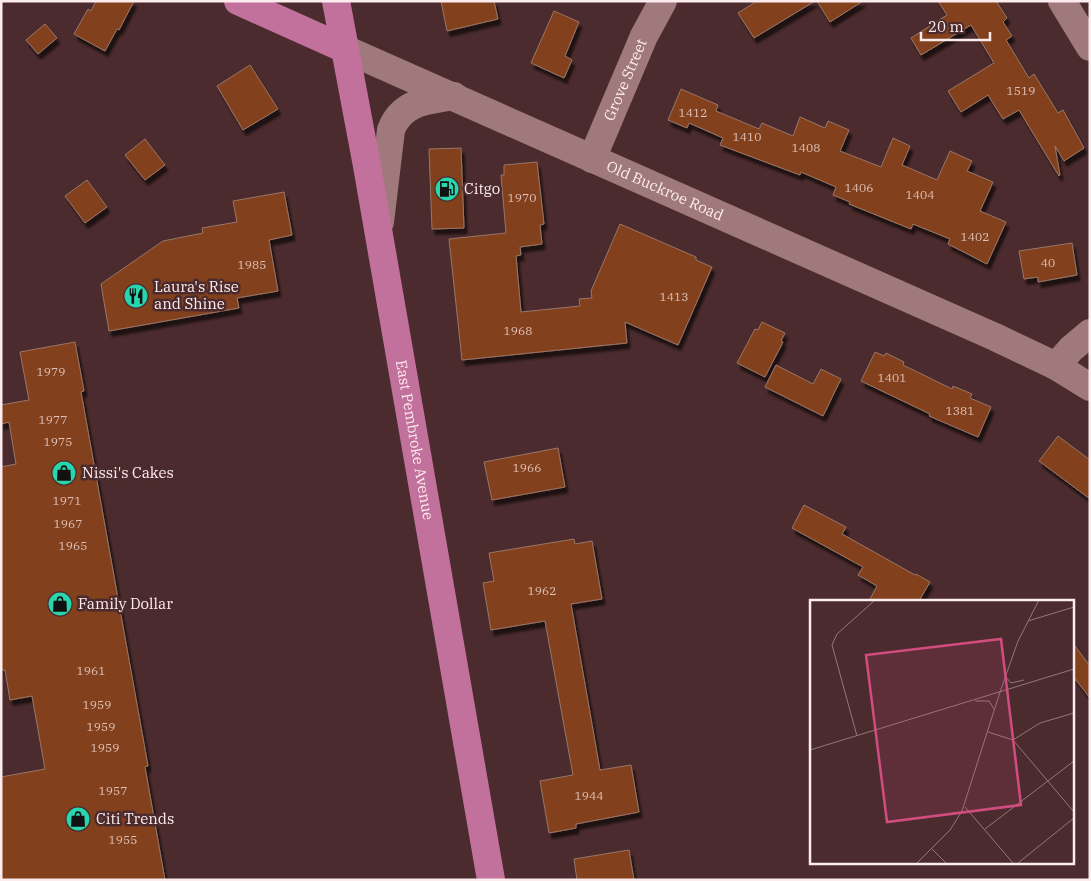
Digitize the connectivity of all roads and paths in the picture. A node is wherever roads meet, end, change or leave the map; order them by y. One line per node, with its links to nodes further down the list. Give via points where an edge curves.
1 (336, 1): 6 (main road, East Pembroke Avenue)
2 (663, 1): 8 (street, Grove Street, via 644,36)
3 (1062, 1): 5 (street)
4 (243, 2): 6 (main road, Old Buckroe Road)
5 (1090, 47)
6 (345, 49): 7 (street, Old Buckroe Road); 9 (main road, East Pembroke Avenue)
7 (454, 96): 8 (street, Old Buckroe Road); 9 (street, via 416,104 402,112 394,122)
8 (592, 159): 11 (street, Old Buckroe Road)
9 (378, 233): 13 (main road, East Pembroke Avenue)
10 (1090, 333): 11 (street)
11 (1056, 366): 12 (street, Old Buckroe Road)
12 (1090, 387)
13 (491, 880)

